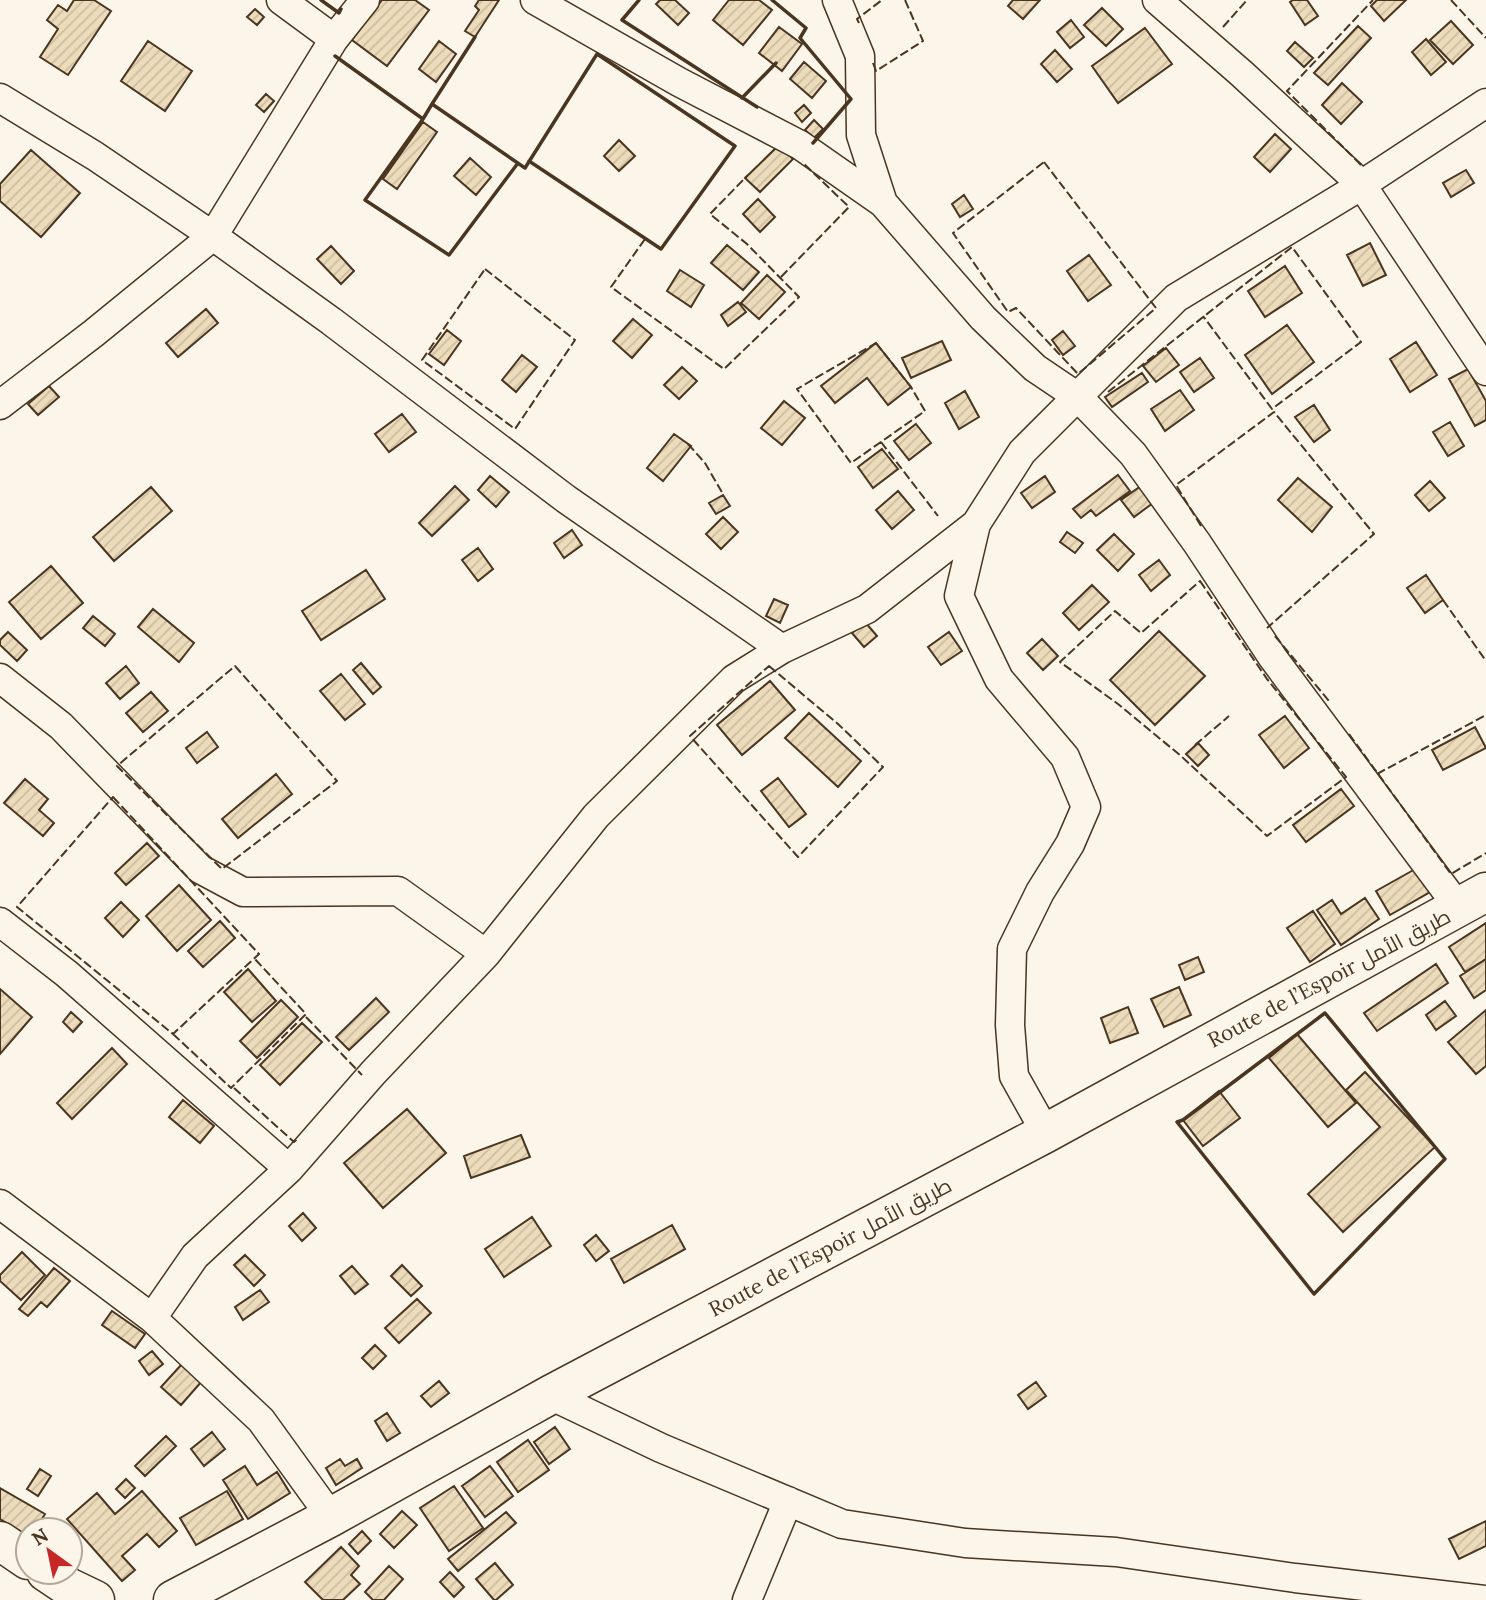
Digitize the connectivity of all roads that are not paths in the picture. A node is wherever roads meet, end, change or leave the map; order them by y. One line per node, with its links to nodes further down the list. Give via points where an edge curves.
1 (281, 0): 6 (street)
2 (365, 0): 6 (street)
3 (535, 0): 10 (street, via 800,145)
4 (837, 0): 10 (street, via 860,56 861,135)
5 (1157, 0): 9 (street)
6 (334, 39): 11 (street)
7 (0, 98): 11 (street)
8 (1486, 103): 9 (street)
9 (1362, 184): 12 (street); 13 (street, via 1177,298)
10 (883, 203): 13 (street, via 983,318 1035,368)
11 (213, 236): 14 (street); 16 (street, via 566,499)
12 (1486, 371)
13 (1078, 397): 15 (street, via 1022,452); 18 (street, via 1133,454 1273,658)
14 (0, 405)
15 (976, 523): 16 (street, via 867,609); 21 (street, via 959,596 999,679 1065,757 1086,807 1012,949 1014,1076)
16 (782, 649): 20 (street, via 734,679 596,816)
17 (0, 678): 20 (street, via 61,726 200,869 243,892 398,891)
18 (1472, 900): 21 (main road, Route de l’Espoir طريق الأمل)
19 (0, 922): 22 (street, via 67,974)
20 (486, 954): 22 (street)
21 (1046, 1133): 25 (main road, Route de l’Espoir طريق الأمل)
22 (289, 1169): 24 (street, via 195,1256)
23 (0, 1204): 24 (street)
24 (152, 1318): 27 (street, via 261,1420)
25 (550, 1395): 26 (street); 27 (main road, Route de l’Espoir طريق الأمل)
26 (788, 1501): 31 (street); 32 (street, via 842,1524 965,1543 1116,1552)
27 (331, 1517): 30 (main road, Route de l’Espoir طريق الأمل)
28 (67, 1586): 29 (main road)
29 (95, 1600)
30 (173, 1600)
31 (747, 1600)
32 (1485, 1600)

